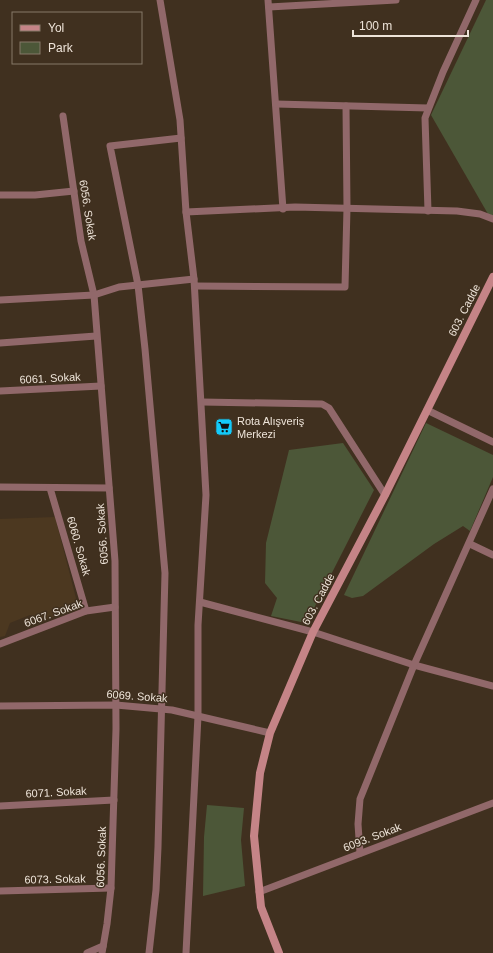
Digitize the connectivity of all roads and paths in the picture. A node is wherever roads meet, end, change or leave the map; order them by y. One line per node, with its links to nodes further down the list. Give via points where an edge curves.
1 (160, 0): 9 (street)
2 (396, 0): 4 (street)
3 (476, 0): 7 (street)
4 (268, 3): 5 (street)
5 (276, 104): 6 (street); 13 (street)
6 (346, 106): 7 (street); 12 (street)
7 (428, 108): 14 (street, via 425,118)
8 (63, 116): 10 (street, 6056. Sokak)
9 (181, 138): 15 (street); 19 (street, via 110,146)
10 (74, 190): 11 (street, via 35,195); 20 (street, 6056. Sokak, via 81,241)
11 (0, 195)
12 (347, 208): 13 (street); 14 (street); 18 (street, via 344,286)
13 (283, 209): 15 (street)
14 (428, 210): 16 (street, via 480,214)
15 (186, 212): 18 (street)
16 (493, 219)
17 (493, 277): 27 (street, 603. Cadde)
18 (195, 283): 19 (street); 26 (street)
19 (138, 285): 20 (street, via 119,287); 45 (street, via 165,573)
20 (94, 295): 21 (street); 22 (street, 6056. Sokak)
21 (0, 300)
22 (96, 336): 23 (street); 24 (street, 6056. Sokak)
23 (0, 343)
24 (101, 386): 25 (street, 6061. Sokak); 31 (street, 6056. Sokak)
25 (0, 392)
26 (202, 402): 33 (street, via 322,404 329,408); 36 (street, via 206,495)
27 (427, 410): 28 (street); 33 (street, 603. Cadde)
28 (493, 442)
29 (0, 487): 30 (street)
30 (50, 488): 31 (street); 38 (street, 6060. Sokak)
31 (109, 488): 37 (street, 6056. Sokak, via 115,560)
32 (493, 489): 34 (street)
33 (385, 495): 39 (street, 603. Cadde)
34 (470, 544): 35 (street); 41 (street)
35 (493, 555)
36 (200, 602): 39 (street); 46 (street)
37 (115, 608): 38 (street, 6067. Sokak); 43 (street, 6056. Sokak)
38 (86, 611): 40 (street, 6067. Sokak)
39 (313, 632): 41 (street); 47 (street, 603. Cadde)
40 (0, 644)
41 (414, 665): 42 (street); 51 (street, via 360,799)
42 (493, 686)
43 (116, 705): 44 (street, 6069. Sokak); 45 (street, 6069. Sokak); 48 (street, 6056. Sokak)
44 (0, 706)
45 (162, 709): 46 (street, 6069. Sokak); 57 (street, via 156,890)
46 (198, 716): 47 (street, 6069. Sokak); 58 (street)
47 (270, 733): 54 (street, 603. Cadde, via 260,773 254,836)
48 (114, 800): 50 (street, 6071. Sokak); 52 (street, 6056. Sokak)
49 (493, 803): 51 (street, 6093. Sokak)
50 (0, 806)
51 (360, 853): 54 (street, 6093. Sokak)
52 (111, 888): 53 (street, 6073. Sokak); 55 (street, 6056. Sokak)
53 (0, 891)
54 (259, 892): 59 (street, 603. Cadde, via 261,907)
55 (102, 950): 56 (street)
56 (87, 953)
57 (149, 953)
58 (186, 953)
59 (279, 953)

